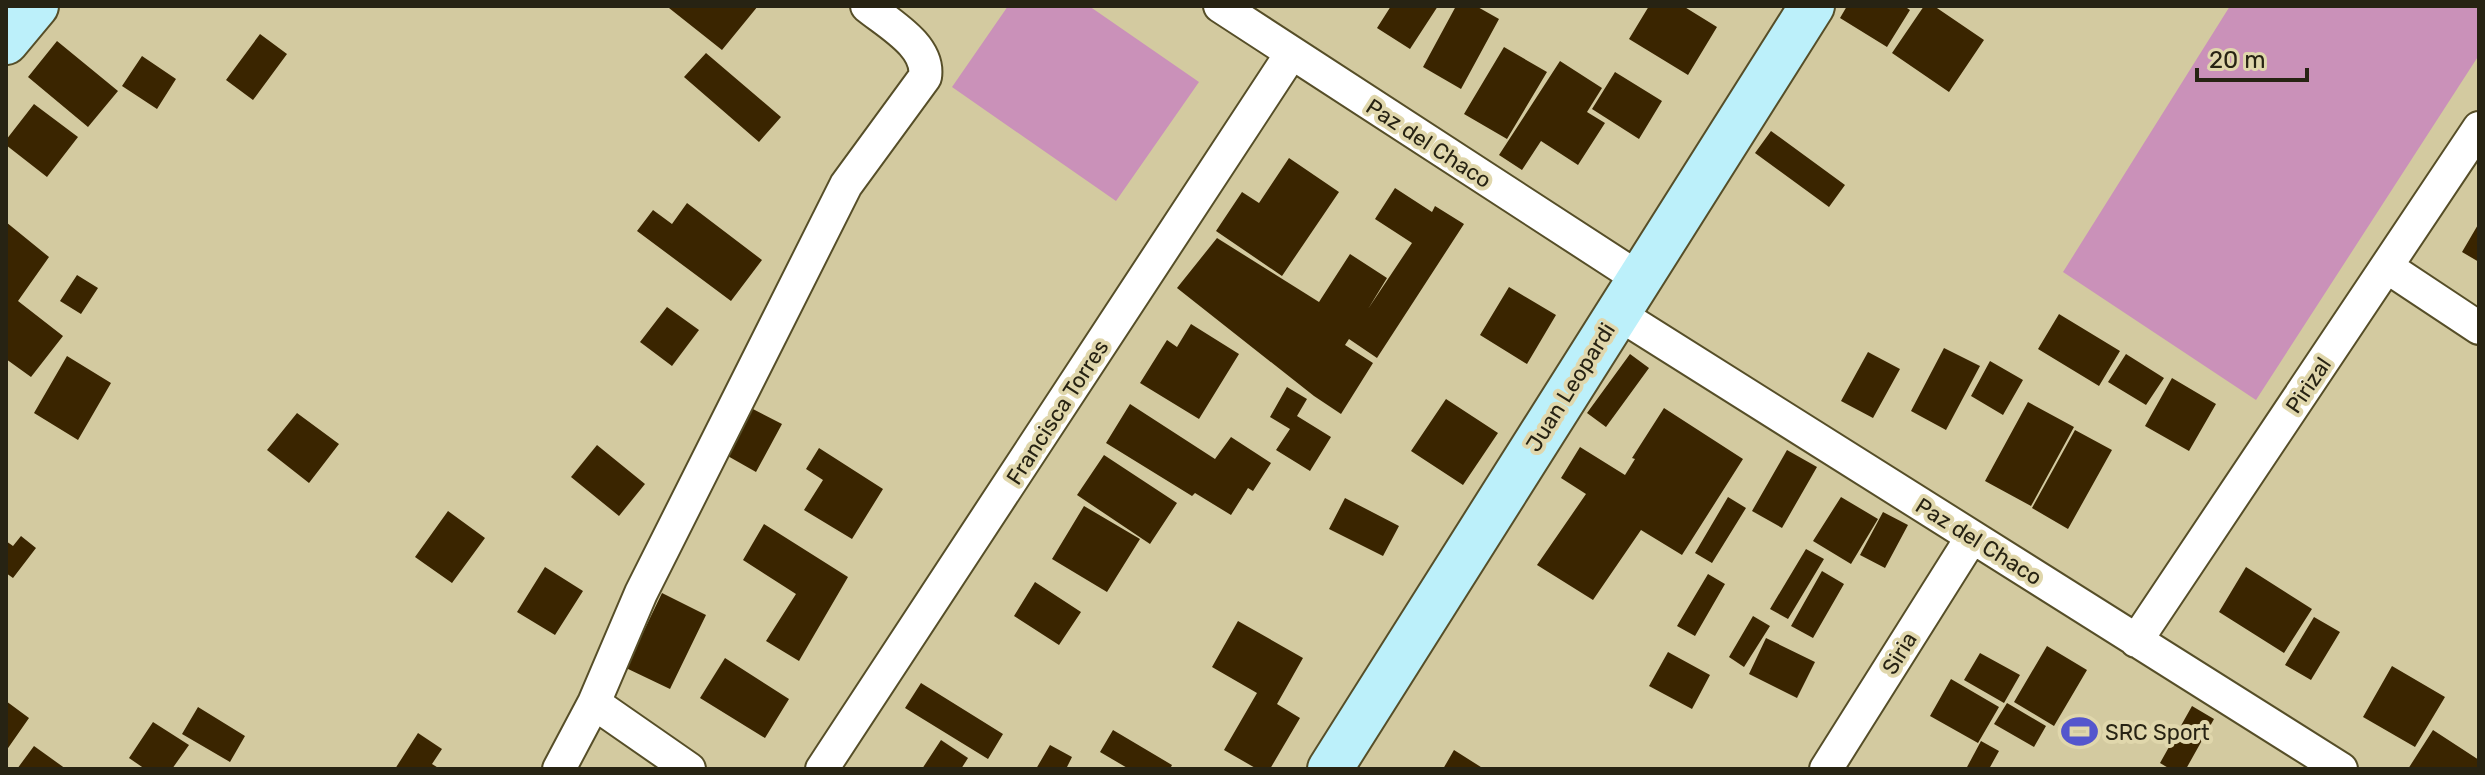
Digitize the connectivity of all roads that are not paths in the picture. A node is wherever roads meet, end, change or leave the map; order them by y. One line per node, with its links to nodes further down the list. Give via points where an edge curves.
1 (36, 6): 5 (main road)
2 (867, 6): 13 (street, via 917,48 926,60 925,77 846,185 641,593)
3 (1220, 6): 6 (street, Paz del Chaco)
4 (1812, 6): 9 (main road, Juan Leopardi)
5 (6, 42)
6 (1291, 54): 9 (street, Paz del Chaco); 16 (street, Francisca Torres)
7 (2479, 128): 8 (street, Pirizal)
8 (2387, 267): 10 (street); 12 (street, Pirizal)
9 (1628, 296): 11 (street, Paz del Chaco); 17 (main road, Juan Leopardi)
10 (2479, 328)
11 (1972, 537): 12 (street, Paz del Chaco); 18 (street, Siria)
12 (2136, 641): 19 (street, Paz del Chaco)
13 (594, 703): 14 (street); 15 (street)
14 (559, 769)
15 (689, 769)
16 (822, 769)
17 (1330, 769)
18 (1826, 769)
19 (2341, 769)

